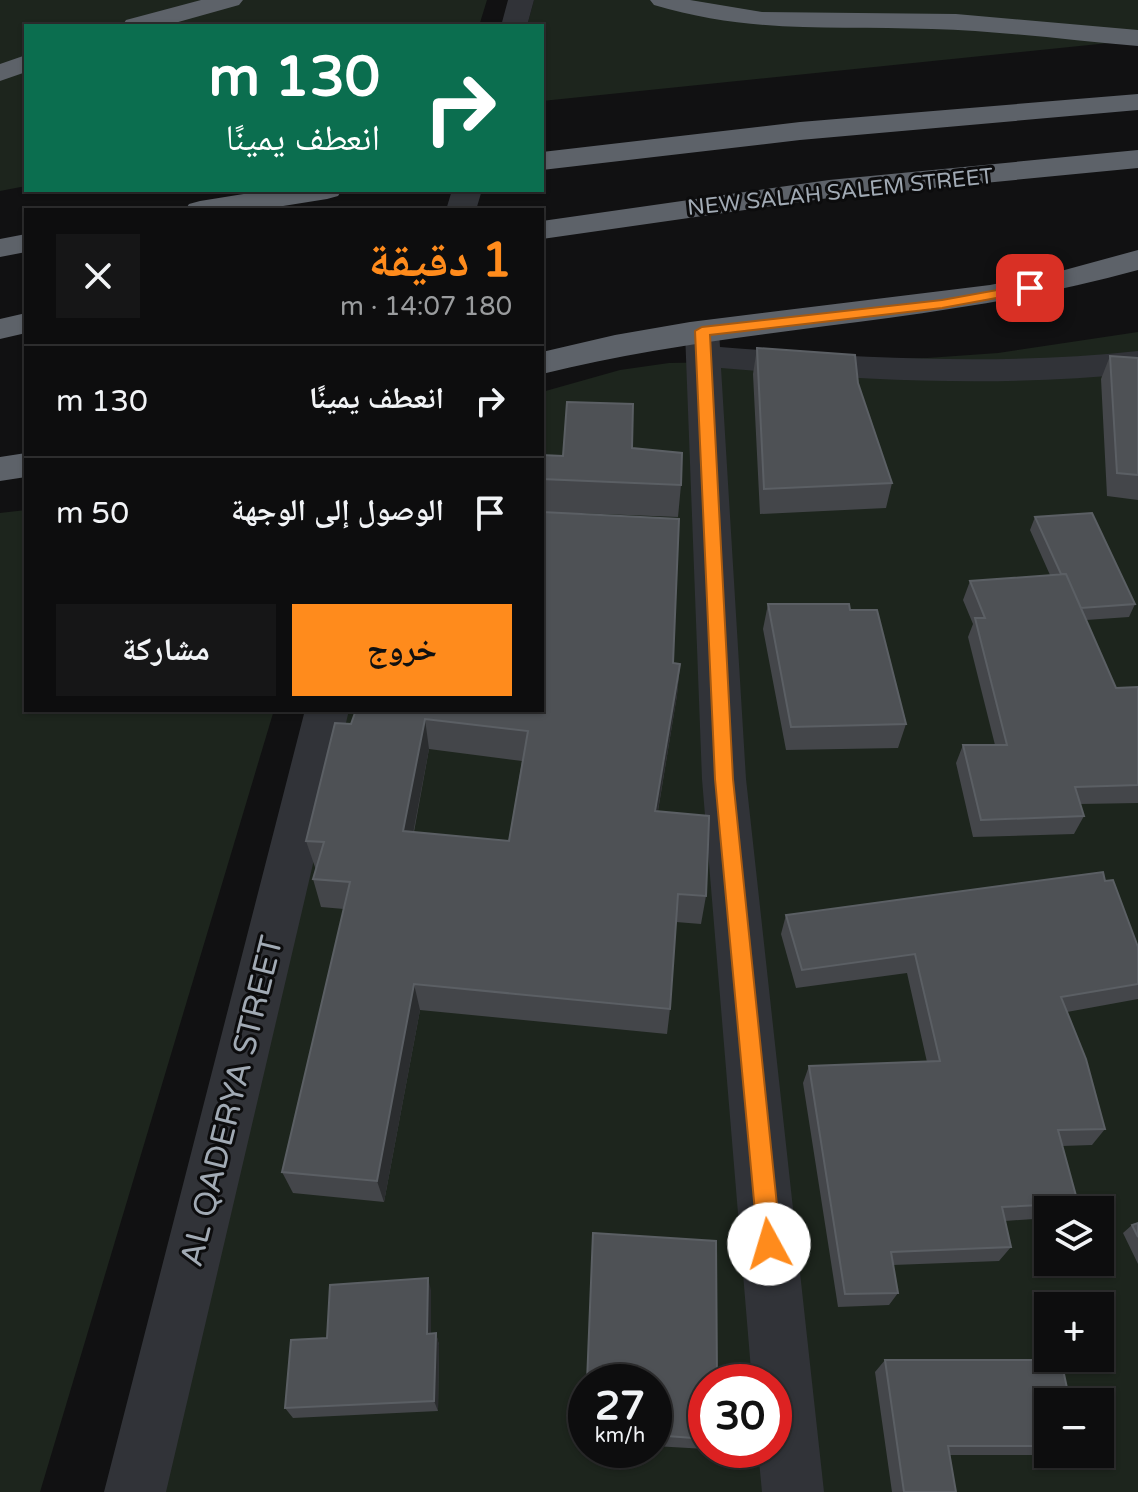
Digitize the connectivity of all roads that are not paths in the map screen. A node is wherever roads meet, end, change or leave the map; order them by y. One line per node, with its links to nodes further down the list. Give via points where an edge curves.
1 (230, 0): 4 (highway)
2 (521, 0): 5 (street)
3 (663, 0): 6 (highway, via 761,20 950,21)
4 (142, 24)
5 (515, 24)
6 (1138, 38)
7 (24, 64): 8 (highway)
8 (0, 73)
9 (1138, 102): 11 (highway, via 800,131)
10 (1138, 159): 14 (highway, NEW SALAH SALEM STREET, via 829,189)
11 (544, 161)
12 (314, 192): 13 (highway)
13 (213, 208)
14 (544, 230)
15 (24, 243): 16 (highway)
16 (0, 248)
17 (1138, 260): 20 (highway, via 1059,282)
18 (24, 323): 19 (highway)
19 (0, 329)
20 (703, 344): 21 (street, via 935,373 1075,370); 22 (highway, via 599,349); 27 (street, via 697,536)
21 (1138, 362)
22 (544, 363)
23 (24, 465): 24 (highway)
24 (0, 469)
25 (327, 712): 26 (street, AL QADERYA STREET)
26 (135, 1492)
27 (793, 1492)

